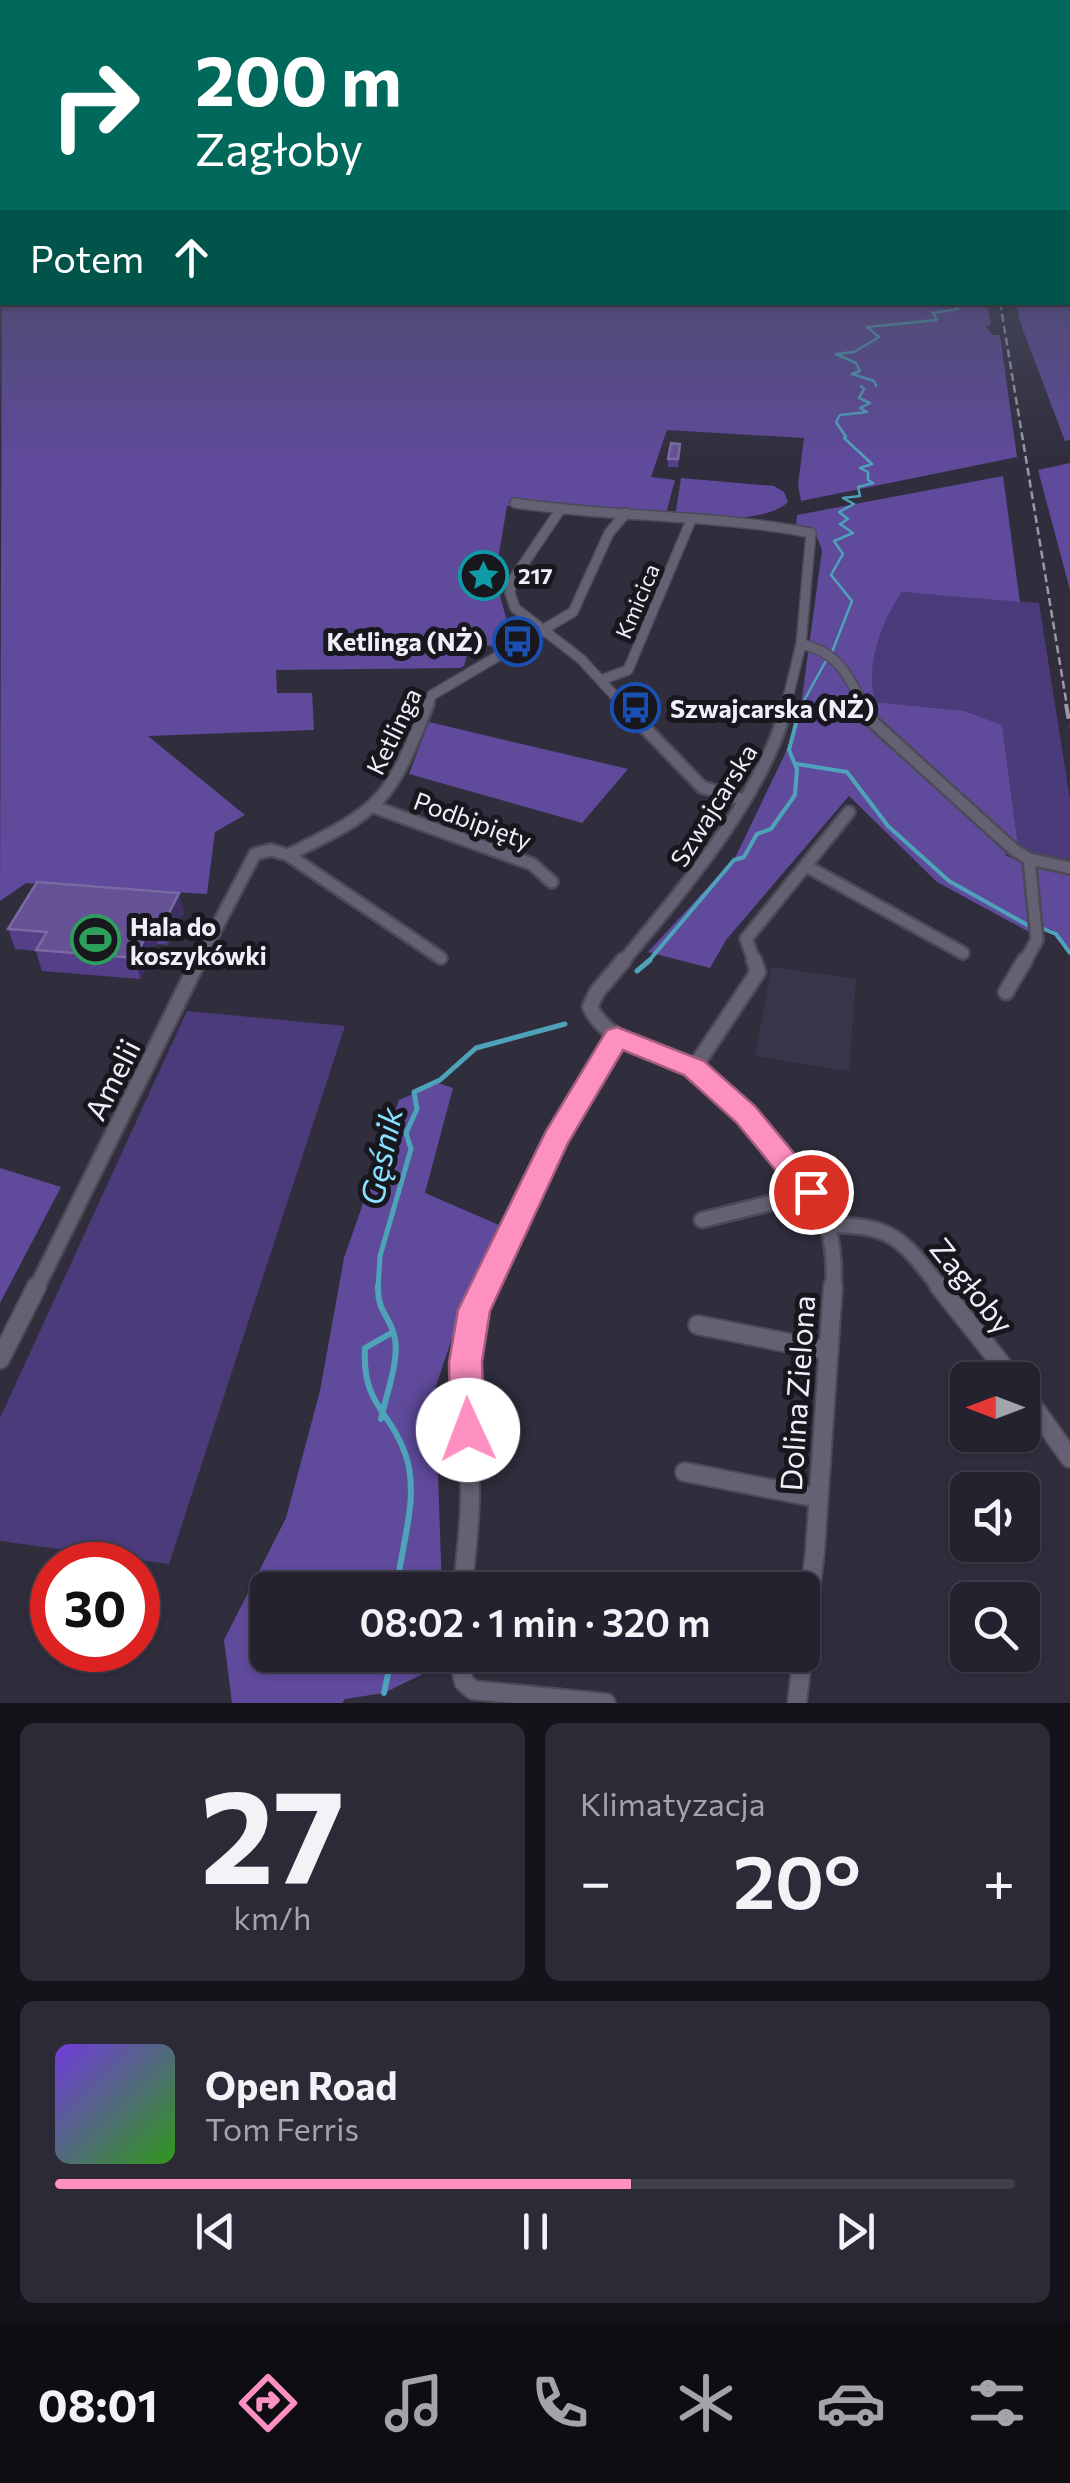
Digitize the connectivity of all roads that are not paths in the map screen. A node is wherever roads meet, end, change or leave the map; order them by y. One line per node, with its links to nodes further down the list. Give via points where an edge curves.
1 (514, 503): 2 (street, Szwajcarska)
2 (560, 510): 3 (street, Szwajcarska); 5 (street, via 510,593 515,608)
3 (626, 513): 4 (street, Szwajcarska); 5 (street, Ketlinga, via 609,533 580,603)
4 (690, 520): 6 (street, Szwajcarska, via 811,533); 7 (street, Kmicica, via 628,670)
5 (542, 631): 7 (street); 9 (street, Ketlinga, via 432,694 400,773)
6 (802, 644): 8 (street, Szwajcarska, via 774,746); 12 (street, via 826,648 842,660 874,724)
7 (601, 680): 8 (street, via 693,780)
8 (741, 799): 19 (street, Szwajcarska, via 691,880 597,992 590,1007)
9 (374, 807): 11 (street, Ketlinga); 15 (street, Podbipięty, via 532,864)
10 (849, 812): 13 (street)
11 (288, 856): 17 (street); 26 (street, Amelii, via 262,850 248,864)
12 (1029, 859): 14 (street); 18 (street, via 1034,948)
13 (806, 866): 16 (street); 20 (street, via 746,939 758,972)
14 (1070, 868)
15 (552, 882)
16 (963, 954)
17 (441, 958)
18 (1006, 992)
19 (617, 1037): 20 (street); 32 (street, via 547,1156 474,1310 465,1362 470,1498)
20 (694, 1068): 21 (street, Dolina Zielona, via 746,1114)
21 (811, 1192): 22 (street); 23 (street, Dolina Zielona)
22 (702, 1220)
23 (828, 1225): 25 (street, Dolina Zielona, via 834,1260); 27 (street, Zagłoby, via 868,1225 904,1242)
24 (698, 1325): 25 (street)
25 (829, 1350): 31 (street, Dolina Zielona)
26 (0, 1359)
27 (1000, 1362)
28 (1040, 1416): 29 (street)
29 (1070, 1458)
30 (685, 1472): 31 (street)
31 (818, 1498): 35 (street, Dolina Zielona)
32 (464, 1572)
33 (462, 1672): 34 (street, via 473,1690)
34 (606, 1703)
35 (798, 1703)

